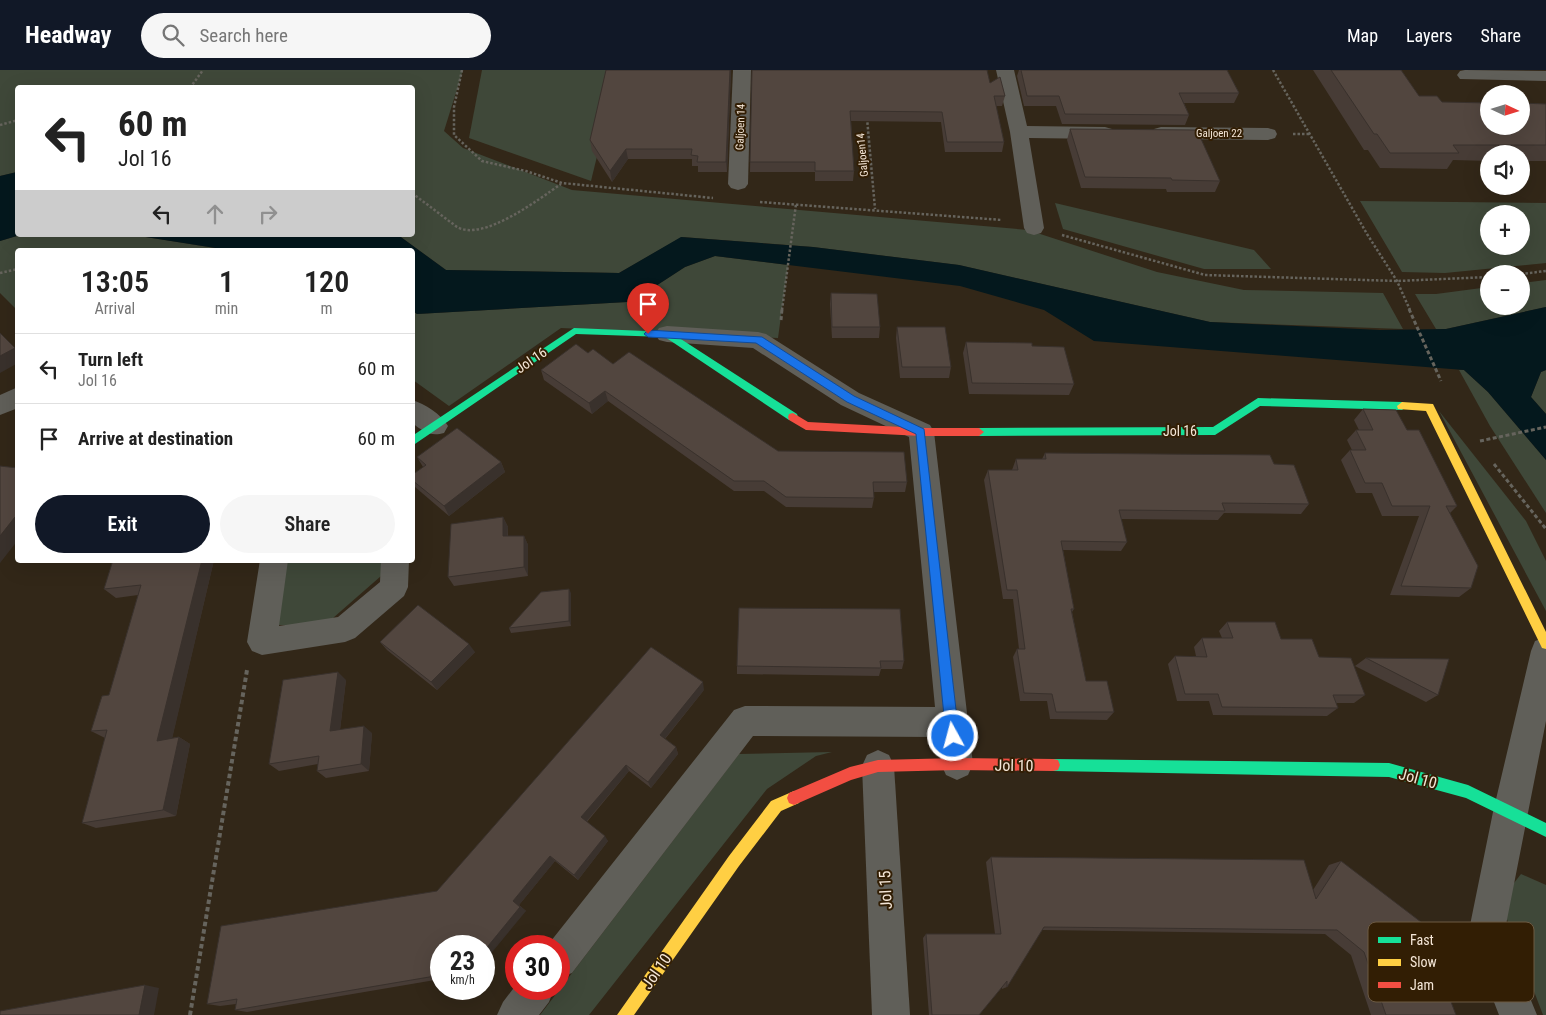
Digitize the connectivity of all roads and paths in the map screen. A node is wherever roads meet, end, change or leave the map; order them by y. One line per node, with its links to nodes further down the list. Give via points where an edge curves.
1 (203, 70): 8 (path)
2 (462, 70): 16 (path, via 454,107 454,135 482,161)
3 (742, 70): 17 (street, Galjoen 14)
4 (1005, 70): 12 (street)
5 (1273, 70): 29 (path)
6 (1545, 73): 7 (street)
7 (1466, 75)
8 (192, 85)
9 (867, 110): 22 (path, Galjoen14)
10 (15, 121): 11 (path)
11 (0, 125)
12 (1019, 132): 13 (street); 23 (street)
13 (1119, 133)
14 (1139, 133): 15 (street, Galjoen 22)
15 (1268, 134)
16 (562, 183): 18 (path, via 482,231 463,230); 19 (path)
17 (738, 184)
18 (415, 195)
19 (717, 198)
20 (756, 202): 21 (path)
21 (796, 204): 22 (path); 31 (path)
22 (875, 209): 23 (path, via 995,218)
23 (1034, 228): 29 (path, via 1205,275)
24 (15, 270): 26 (path)
25 (1546, 271): 27 (path)
26 (0, 273)
27 (1530, 273)
28 (1480, 278): 29 (path)
29 (1397, 281): 32 (path)
30 (667, 334): 31 (street, Jol 16, via 758,340); 36 (street, Jol 16, via 574,331); 38 (street, Jol 16, via 806,426)
31 (778, 353): 38 (street, Jol 16, via 850,399)
32 (1439, 374)
33 (15, 398): 34 (street)
34 (0, 406)
35 (415, 411): 36 (street)
36 (435, 426): 39 (street, Jol 16)
37 (1546, 427): 40 (path)
38 (921, 432): 44 (street, Jol 16, via 1215,431 1258,402 1429,407); 46 (street)
39 (415, 440)
40 (1476, 441)
41 (274, 563): 43 (street)
42 (395, 563): 43 (street, via 394,587 346,629)
43 (262, 642): 55 (path, via 249,662)
44 (1546, 644)
45 (1546, 652): 49 (street)
46 (951, 722): 47 (street); 52 (street, via 745,721)
47 (956, 764): 48 (street, Jol 10); 49 (street, Jol 10, via 1389,770 1468,792)
48 (878, 766): 57 (street, Jol 10, via 850,774 776,806); 58 (street, Jol 15)
49 (1510, 812): 50 (street, Jol 10); 51 (street)
50 (1546, 830)
51 (1489, 922)
52 (570, 946)
53 (528, 1000): 56 (street)
54 (1513, 1002): 59 (street)
55 (190, 1015)
56 (516, 1015)
57 (625, 1015)
58 (891, 1015)
59 (1518, 1015)

